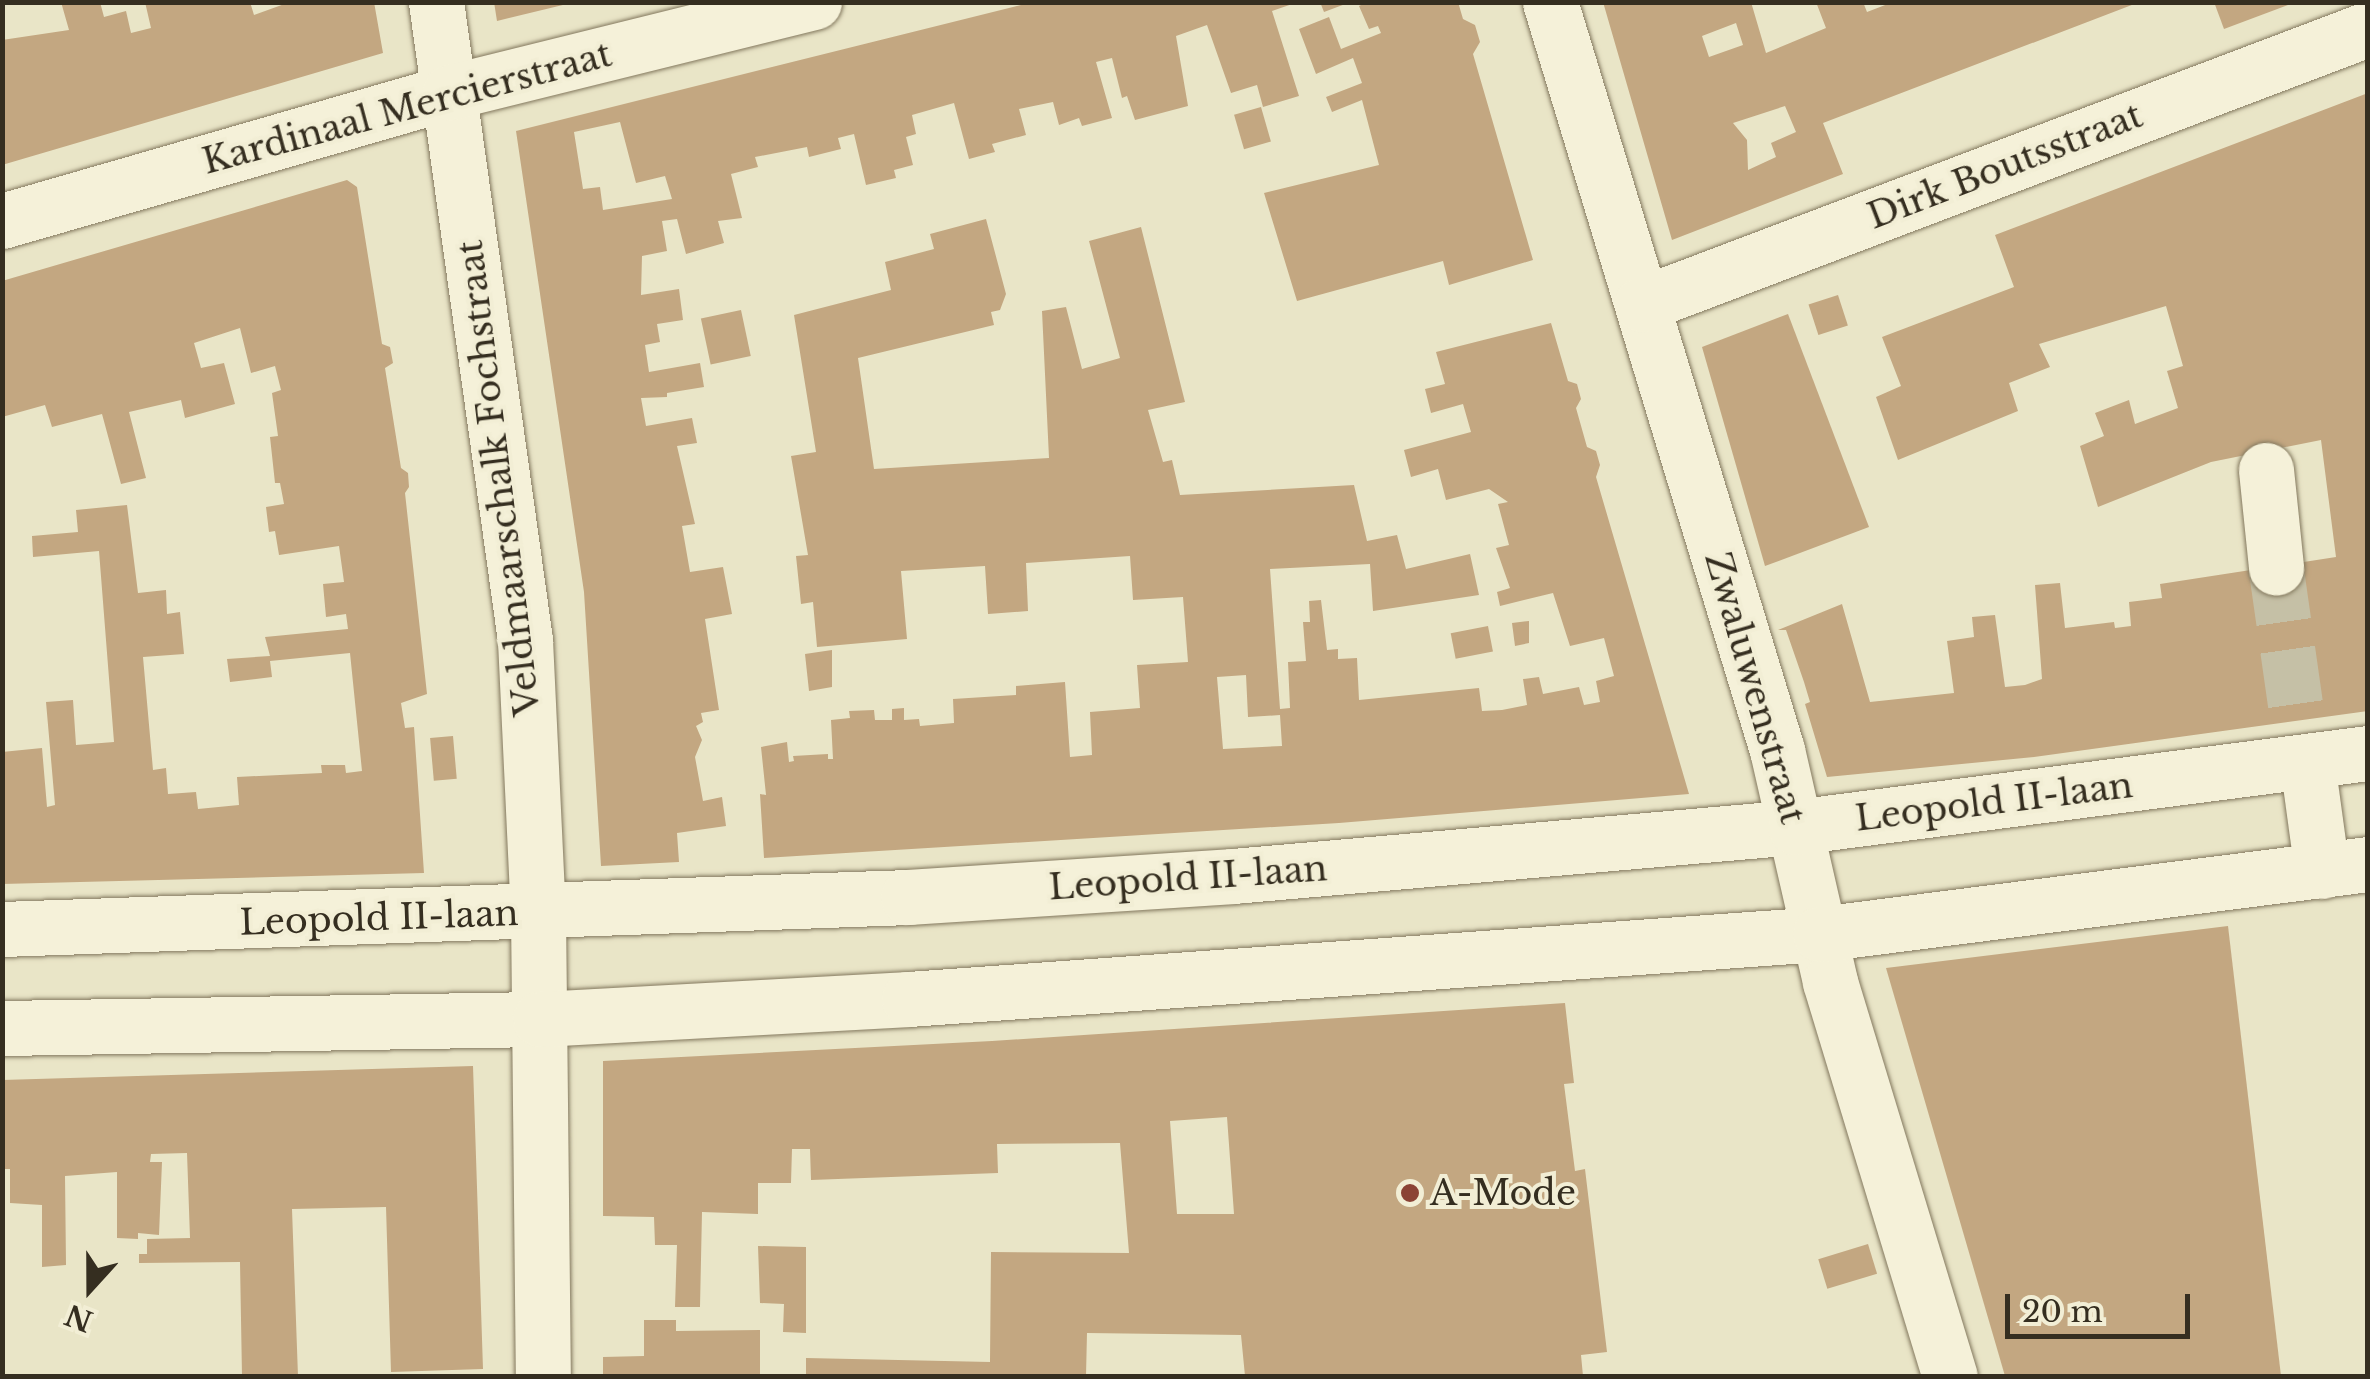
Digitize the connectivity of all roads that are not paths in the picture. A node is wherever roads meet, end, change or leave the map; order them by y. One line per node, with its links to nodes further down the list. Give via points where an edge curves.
1 (436, 2): 5 (street, Veldmaarschalk Fochstraat)
2 (814, 2): 5 (street, Kardinaal Mercierstraat)
3 (1550, 2): 7 (street, Zwaluwenstraat)
4 (2368, 29): 7 (street, Dirk Boutsstraat)
5 (450, 92): 6 (street, Kardinaal Mercierstraat); 14 (street, Veldmaarschalk Fochstraat, via 525,640)
6 (2, 221)
7 (1642, 304): 12 (street, Zwaluwenstraat, via 1778,750)
8 (2266, 470): 9 (street)
9 (2276, 568)
10 (2302, 749): 11 (street, Leopold II-laan); 12 (street, Leopold II-laan); 13 (street)
11 (2368, 753)
12 (1795, 826): 14 (street, Leopold II-laan, via 1232,876 908,898); 16 (street, Zwaluwenstraat)
13 (2345, 868): 16 (street)
14 (538, 912): 15 (street, Leopold II-laan); 17 (street, Veldmaarschalk Fochstraat)
15 (2, 929)
16 (1820, 934): 17 (street); 20 (street, Zwaluwenstraat)
17 (540, 1019): 18 (street); 19 (street, Veldmaarschalk Fochstraat)
18 (2, 1028)
19 (543, 1376)
20 (1950, 1376)

